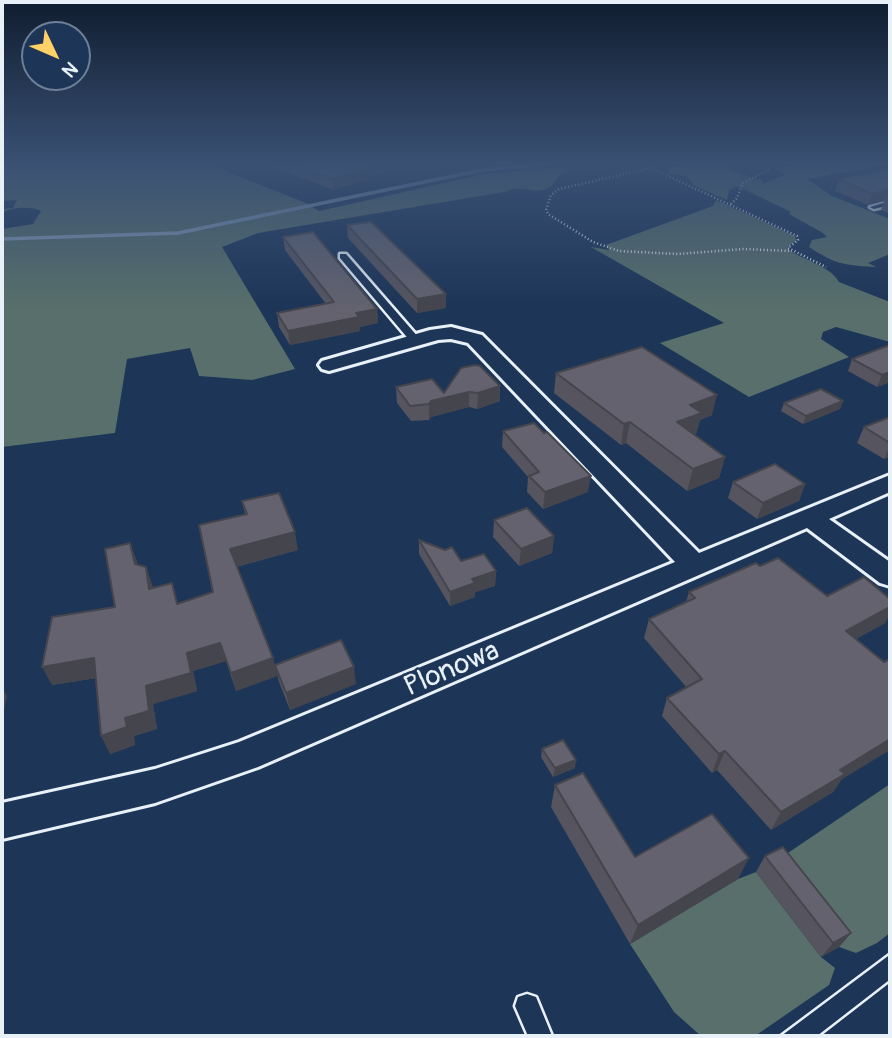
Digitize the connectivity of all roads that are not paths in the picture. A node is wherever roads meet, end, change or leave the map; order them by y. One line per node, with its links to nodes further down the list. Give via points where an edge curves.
1 (343, 256): 2 (lane)
2 (415, 340): 3 (street); 6 (street, via 451,333 475,339)
3 (329, 365)
4 (890, 483): 5 (street, Plonowa)
5 (810, 518): 6 (street, Plonowa); 7 (street)
6 (696, 567): 8 (street, Plonowa, via 245,757 155,786)
7 (890, 576)
8 (2, 821)
9 (527, 1006): 10 (lane)
10 (540, 1036)

